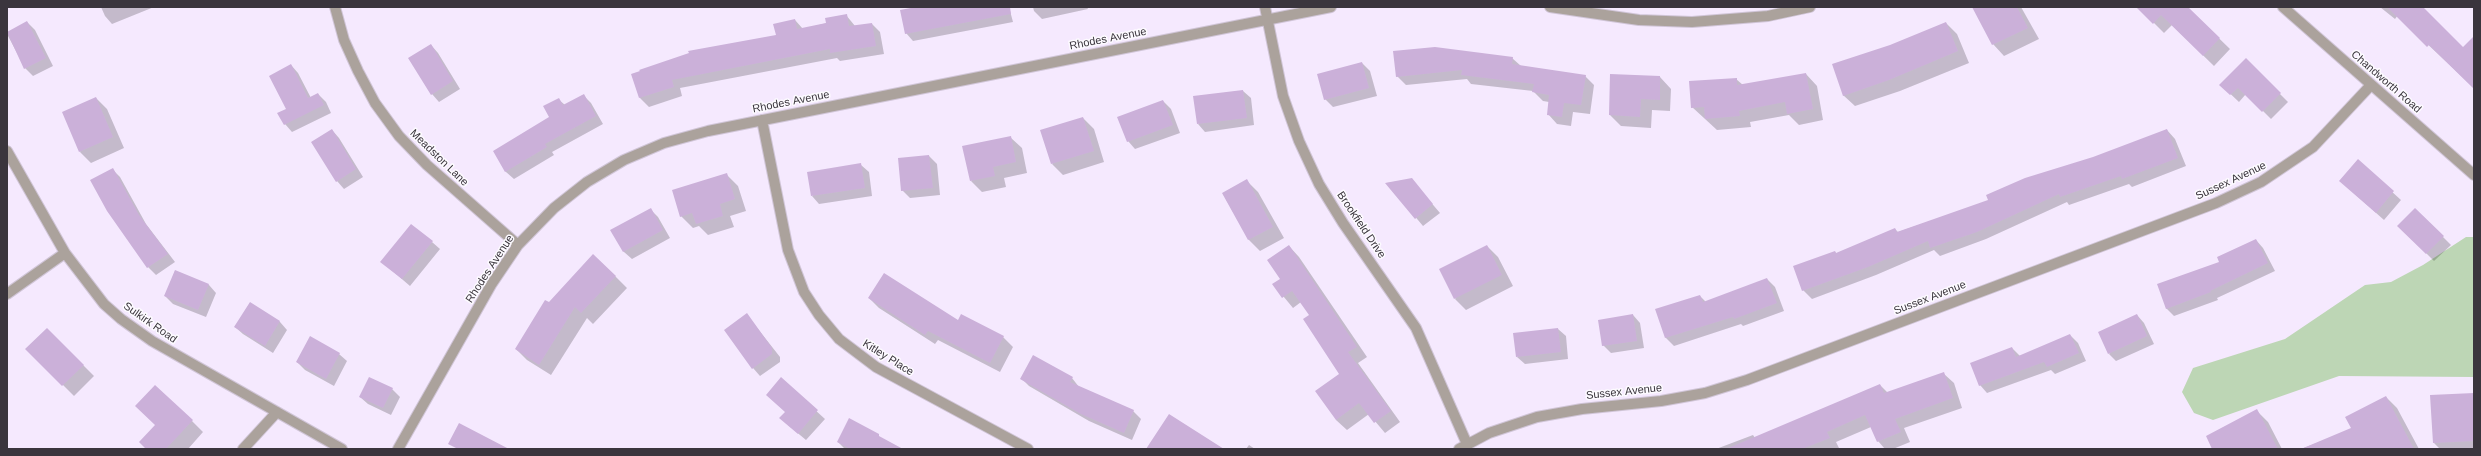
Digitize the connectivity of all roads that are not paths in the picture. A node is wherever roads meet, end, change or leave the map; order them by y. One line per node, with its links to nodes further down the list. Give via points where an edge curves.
1 (335, 7): 12 (street, Meadston Lane, via 344,40 358,71 375,103 399,136 426,165)
2 (1265, 7): 7 (street, Brookfield Drive)
3 (1331, 7): 7 (street, Rhodes Avenue)
4 (1550, 7): 5 (street, via 1632,20 1692,22 1768,16)
5 (1810, 7)
6 (2283, 7): 8 (street, Chandworth Road)
7 (1268, 19): 9 (street, Rhodes Avenue); 16 (street, Brookfield Drive, via 1283,96 1299,141 1319,184 1416,328)
8 (2371, 85): 11 (street, Chandworth Road); 16 (street, Sussex Avenue, via 2313,147 2261,182 2216,203 1747,380 1705,393 1661,401 1537,416 1489,433)
9 (762, 120): 12 (street, Rhodes Avenue, via 664,143 624,160 587,182 554,208); 20 (street, Kitley Place, via 788,250 804,292 819,315 839,339 869,363)
10 (7, 151): 13 (street, Sulkirk Road)
11 (2474, 175)
12 (518, 245): 19 (street, Rhodes Avenue, via 491,285)
13 (65, 253): 14 (street); 15 (street, Sulkirk Road, via 104,304 121,319 152,341)
14 (7, 294)
15 (277, 412): 17 (street); 18 (street, Sulkirk Road)
16 (1463, 447)
17 (243, 449)
18 (342, 449)
19 (398, 449)
20 (1028, 449)

